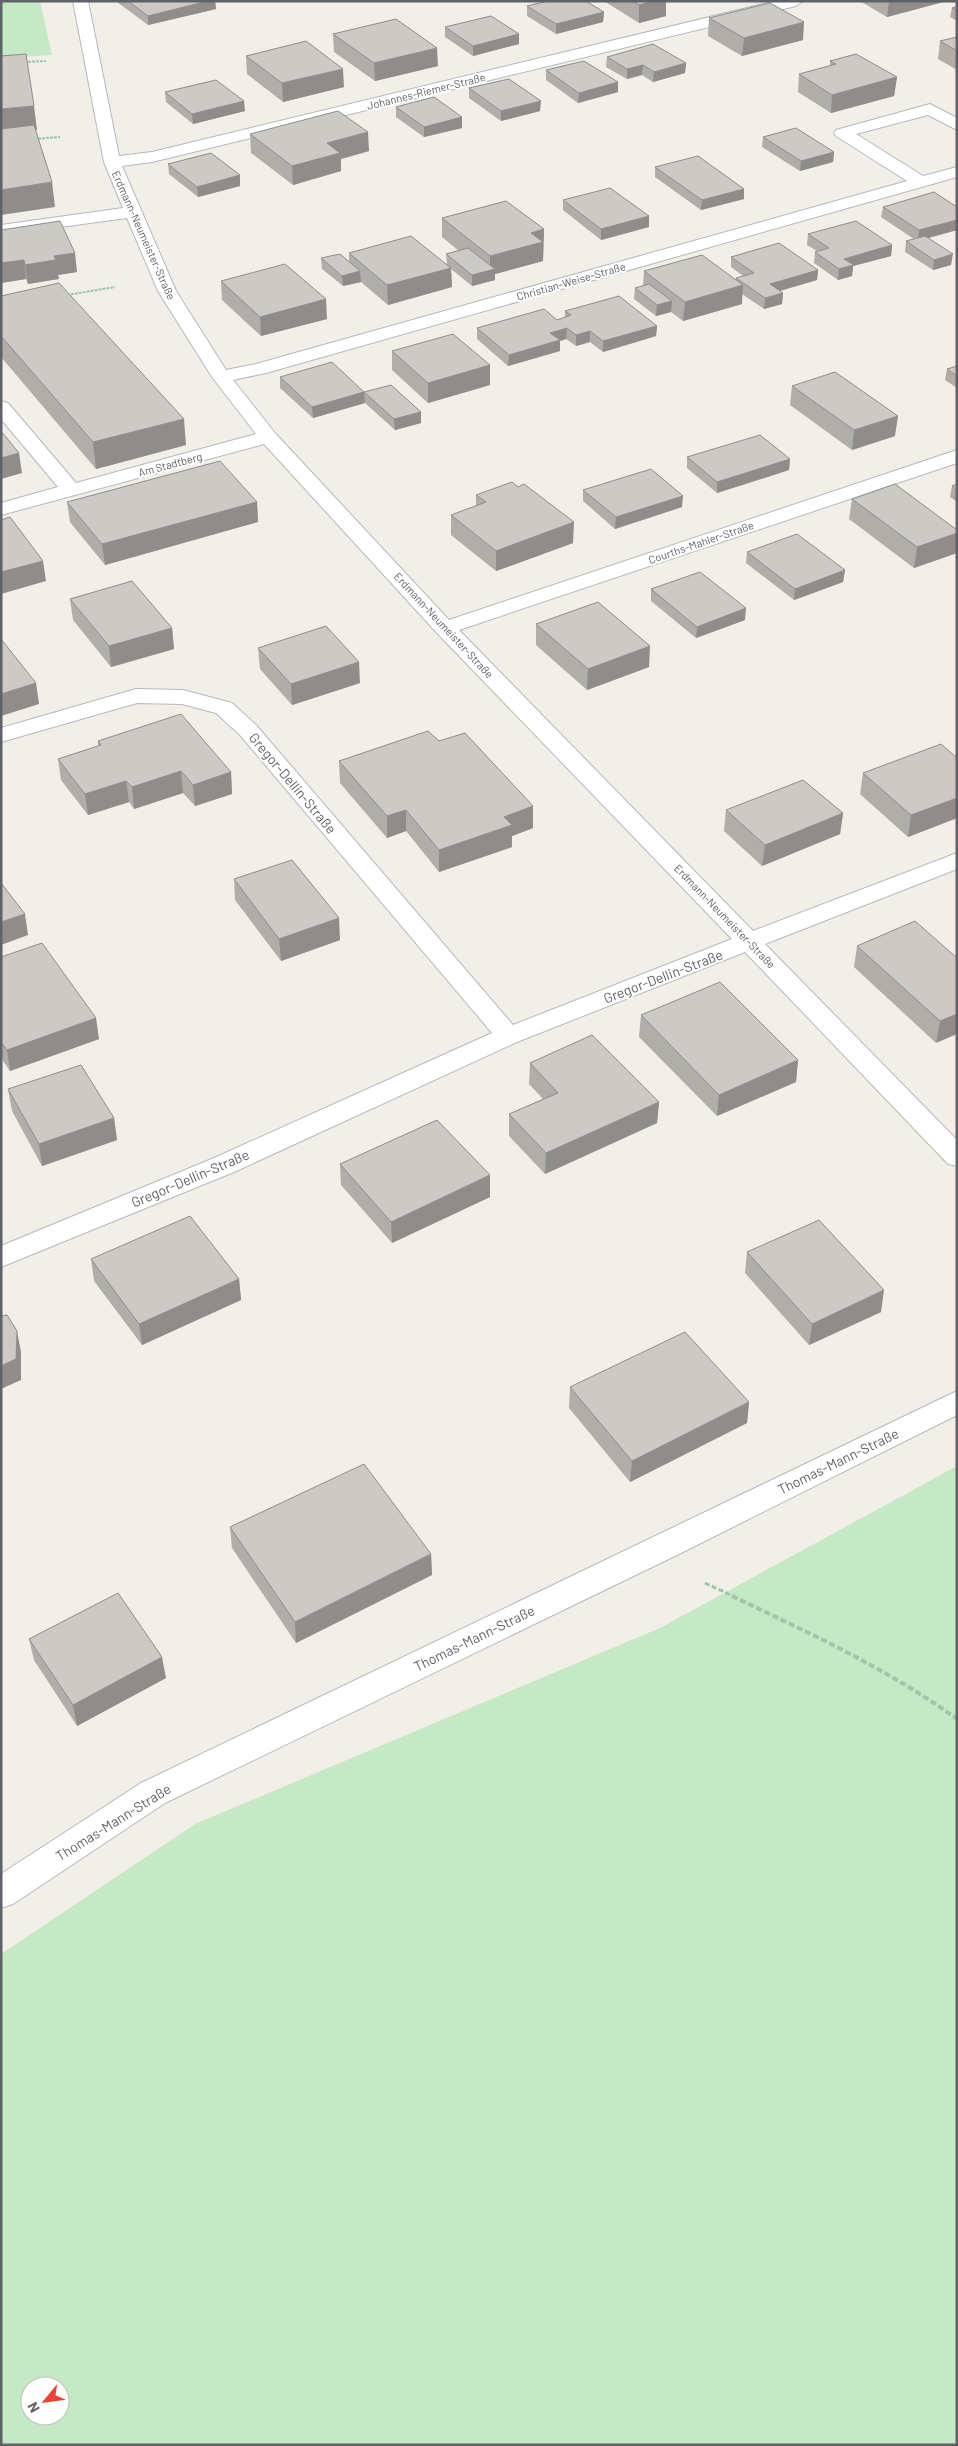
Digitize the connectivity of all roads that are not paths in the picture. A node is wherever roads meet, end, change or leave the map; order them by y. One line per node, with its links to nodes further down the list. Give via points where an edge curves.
1 (80, 1): 6 (street, Erdmann-Neumeister-Straße)
2 (796, 1): 4 (street, Johannes-Riemer-Straße)
3 (724, 6): 4 (street)
4 (740, 15): 6 (street, Johannes-Riemer-Straße, via 152,157)
5 (957, 125): 8 (street, via 930,109 842,133)
6 (112, 162): 9 (street, Erdmann-Neumeister-Straße)
7 (957, 172): 8 (street, Christian-Weise-Straße)
8 (920, 182): 11 (street, Christian-Weise-Straße, via 259,369)
9 (131, 212): 10 (street); 11 (street, Erdmann-Neumeister-Straße, via 167,291)
10 (1, 230)
11 (221, 376): 13 (street, Erdmann-Neumeister-Straße)
12 (1, 407): 15 (street)
13 (268, 437): 15 (street, Am Stadtberg); 17 (street, Erdmann-Neumeister-Straße)
14 (957, 456): 17 (street, Courths-Mahler-Straße)
15 (72, 491): 16 (street, Am Stadtberg)
16 (1, 509)
17 (446, 628): 20 (street, Erdmann-Neumeister-Straße)
18 (1, 735): 21 (street, Gregor-Dellin-Straße, via 136,696 183,698 224,708 248,730)
19 (957, 860): 20 (street, Gregor-Dellin-Straße)
20 (750, 943): 21 (street, Gregor-Dellin-Straße); 22 (street, Erdmann-Neumeister-Straße)
21 (508, 1036): 23 (street, Gregor-Dellin-Straße, via 232,1161)
22 (957, 1156)
23 (3, 1252)
24 (957, 1402): 25 (street, Thomas-Mann-Straße, via 153,1794)
25 (1, 1893)

